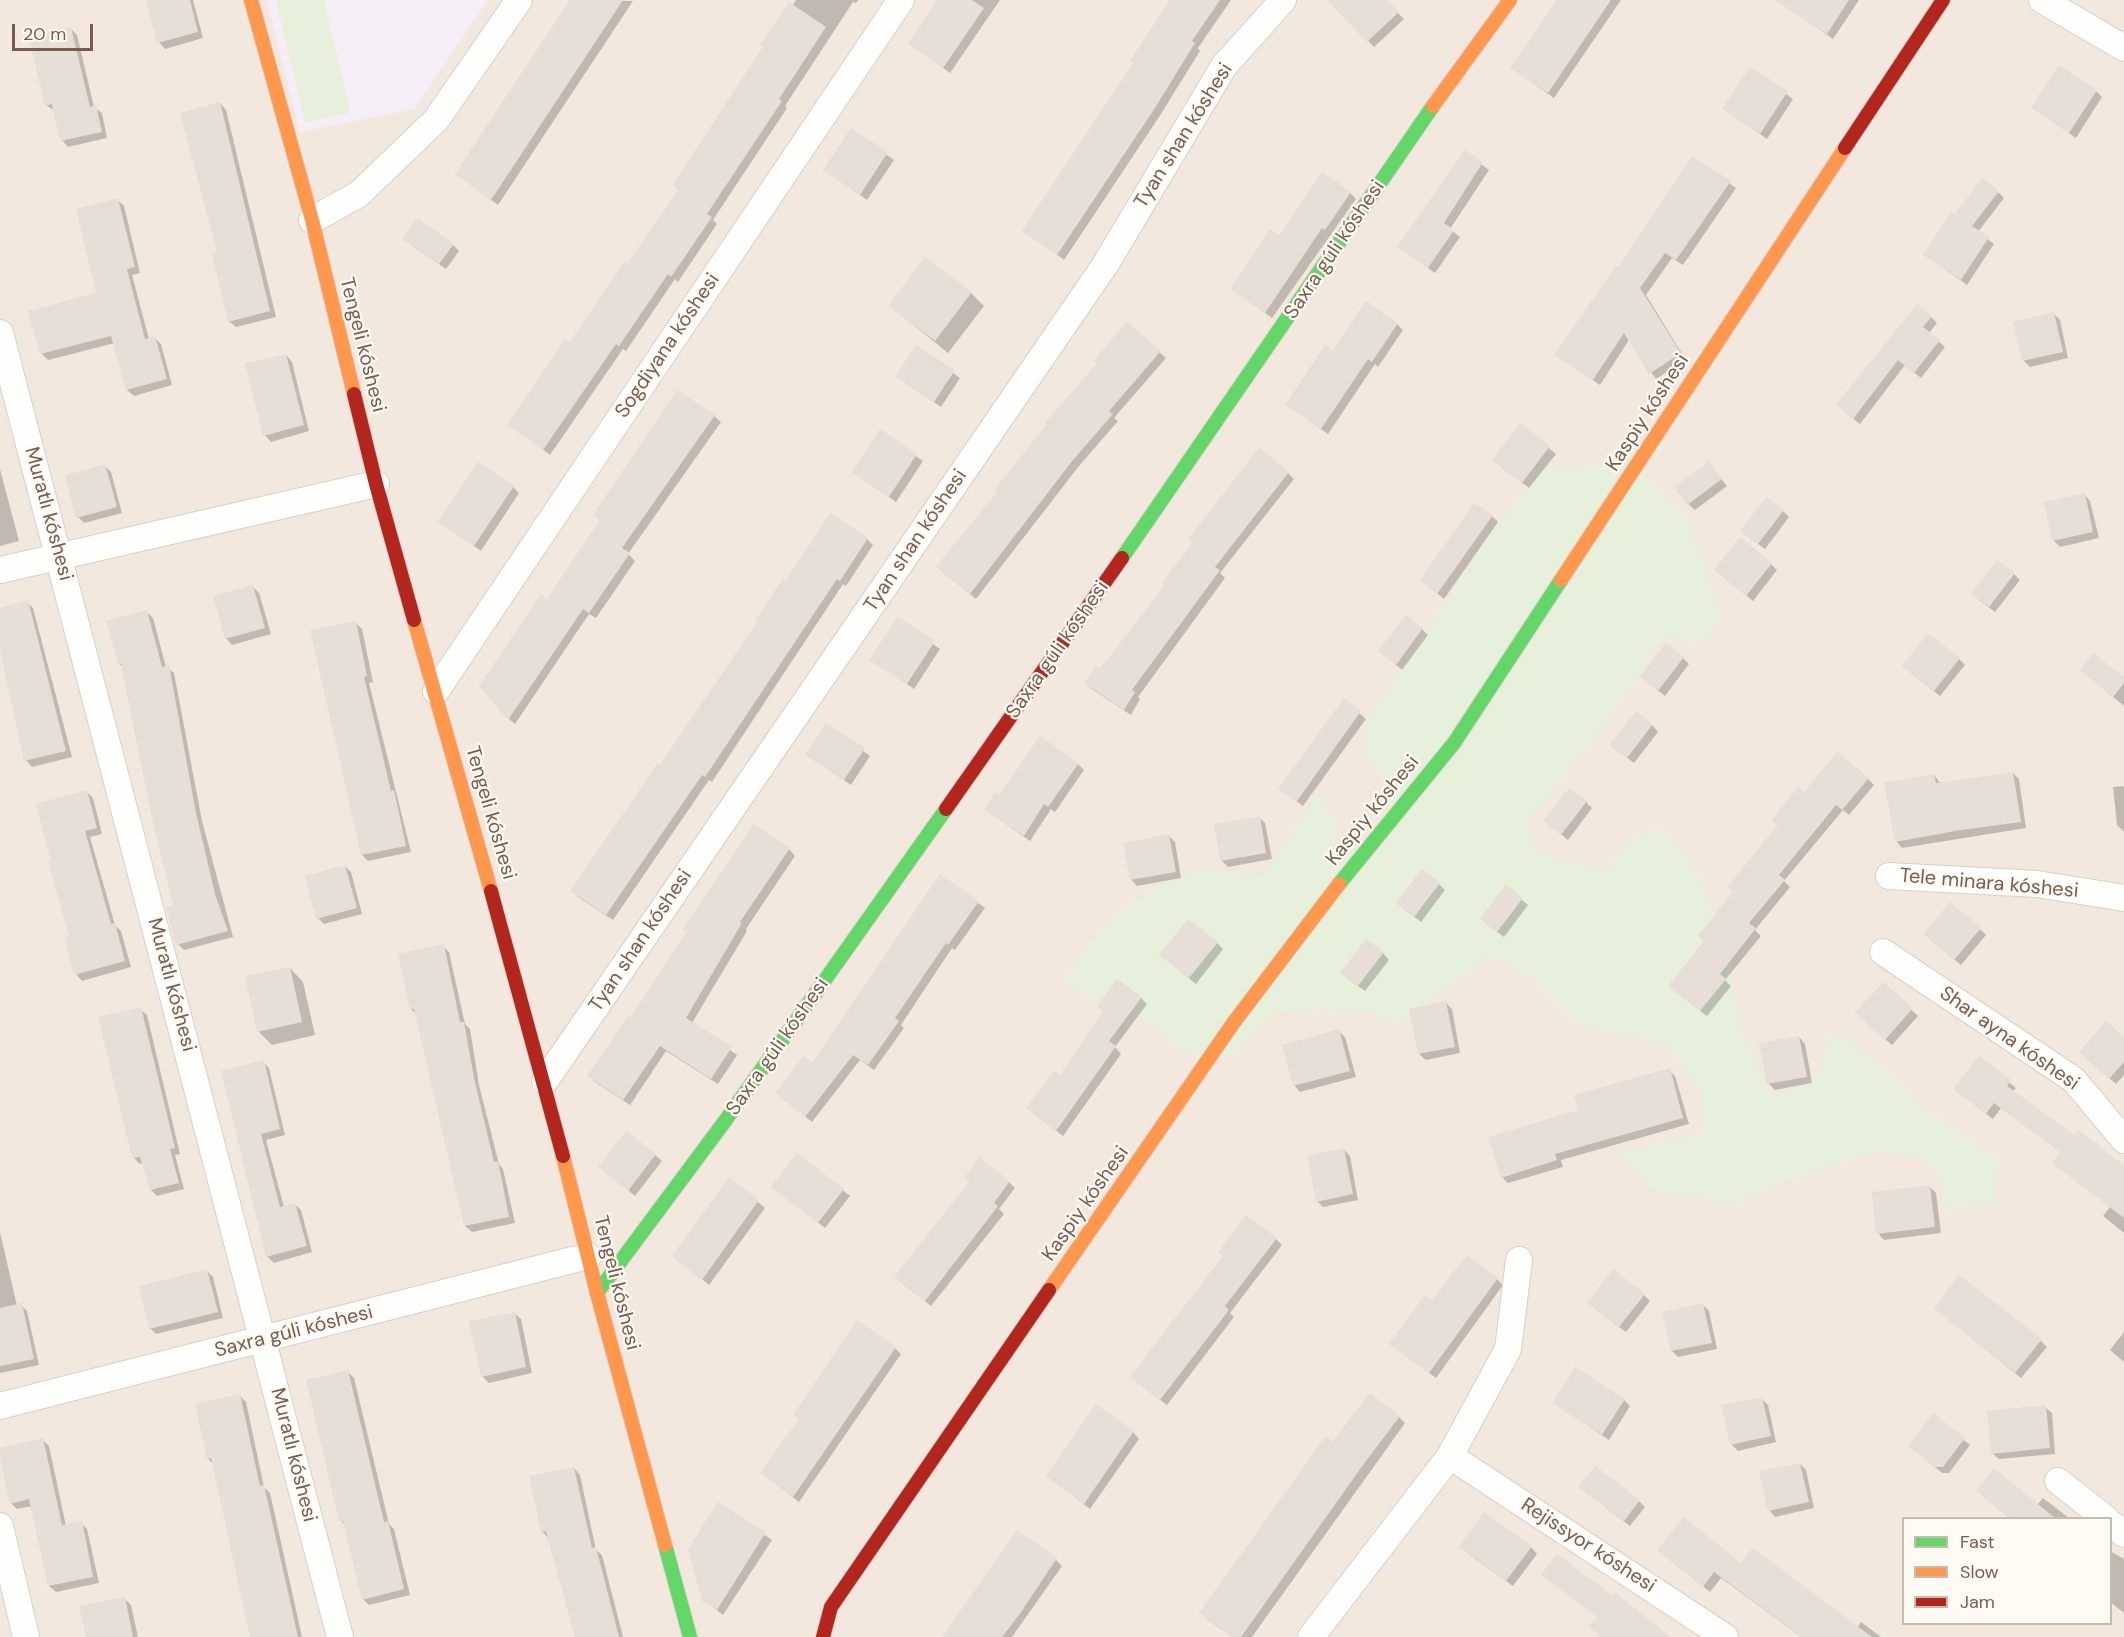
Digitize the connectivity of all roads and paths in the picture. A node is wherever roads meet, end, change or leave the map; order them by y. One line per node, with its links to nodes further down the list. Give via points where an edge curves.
1 (251, 0): 9 (street, Tengeli kóshesi)
2 (519, 0): 9 (street, via 436,120 359,194)
3 (901, 0): 14 (street, Sogdiyana kóshesi)
4 (1283, 0): 18 (street, Tyan shan kóshesi, via 1224,66 1105,265)
5 (1510, 0): 22 (street, Saxra gúli kóshesi, via 1468,54 1170,492 840,961 671,1197)
6 (1943, 0): 34 (street, Kaspiy kóshesi, via 1454,743 1348,871 1234,1022 831,1607)
7 (2043, 0): 8 (street)
8 (2124, 48)
9 (312, 220): 11 (street, Tengeli kóshesi)
10 (0, 333): 12 (street, Muratlı kóshesi)
11 (376, 484): 12 (street); 14 (street, Tengeli kóshesi)
12 (60, 555): 13 (street); 23 (street, Muratlı kóshesi)
13 (0, 570)
14 (436, 692): 18 (street, Tengeli kóshesi)
15 (1889, 876): 16 (street, Tele minara kóshesi, via 2037,884)
16 (2124, 898)
17 (1883, 952): 19 (street, Shar ayna kóshesi, via 2074,1080)
18 (545, 1081): 20 (street, Tengeli kóshesi)
19 (2124, 1140)
20 (588, 1256): 22 (street, Tengeli kóshesi); 23 (street, Saxra gúli kóshesi)
21 (1519, 1260): 25 (street, via 1508,1349)
22 (597, 1293): 33 (street, Tengeli kóshesi)
23 (263, 1340): 24 (street, Saxra gúli kóshesi); 32 (street, Muratlı kóshesi)
24 (0, 1406)
25 (1450, 1455): 35 (street); 36 (street, Rejissyor kóshesi)
26 (2058, 1481): 27 (street)
27 (2104, 1517)
28 (2112, 1525): 30 (street)
29 (0, 1526): 31 (street)
30 (2124, 1534)
31 (26, 1637)
32 (340, 1637)
33 (690, 1637)
34 (824, 1637)
35 (1311, 1637)
36 (1725, 1637)

